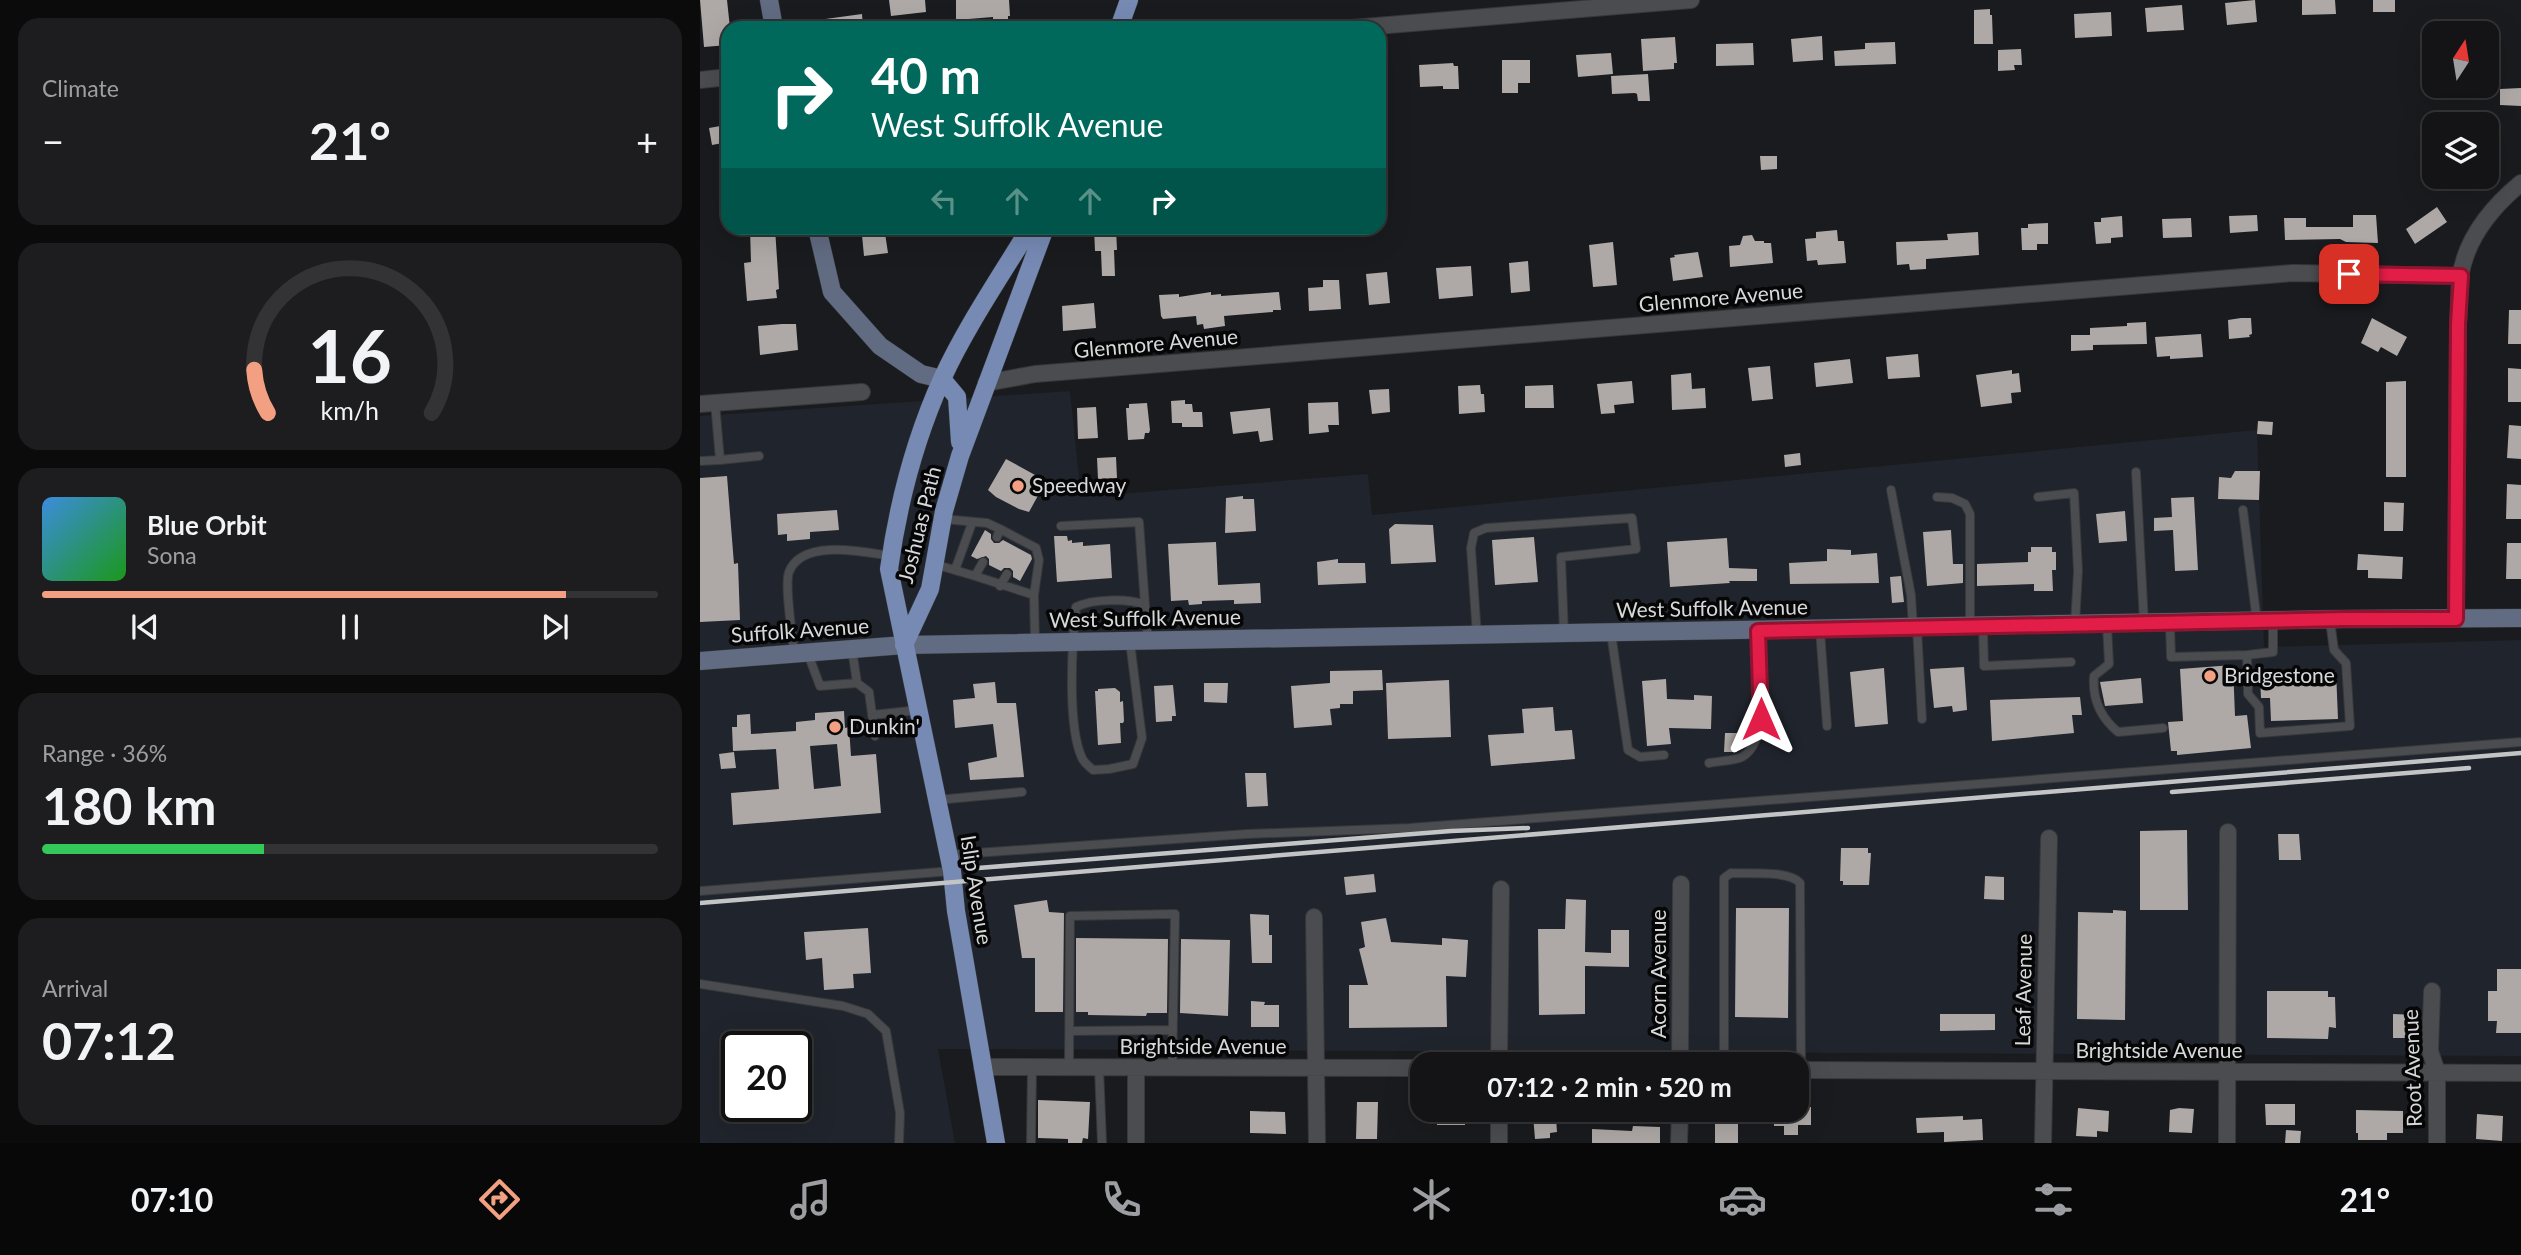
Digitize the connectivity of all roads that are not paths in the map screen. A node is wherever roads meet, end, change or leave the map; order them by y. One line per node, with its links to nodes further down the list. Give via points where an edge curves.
1 (769, 0): 4 (main road)
2 (1129, 0): 5 (main road)
3 (1691, 0): 6 (street)
4 (773, 21)
5 (1122, 21)
6 (1386, 25)
7 (721, 78): 8 (street)
8 (700, 79)
9 (2521, 183): 13 (street, via 2499,202 2475,234)
10 (819, 235): 14 (main road, via 832,292 880,346 921,374)
11 (1026, 235): 14 (main road, Joshuas Path)
12 (1043, 235): 15 (main road, Joshuas Path)
13 (2461, 276): 15 (street, Glenmore Avenue, via 2293,273 1035,374); 41 (street)
14 (942, 379): 19 (main road, via 957,397); 30 (main road, Joshuas Path, via 911,460)
15 (986, 383): 19 (main road, Joshuas Path)
16 (862, 392): 17 (street)
17 (707, 404): 20 (lane)
18 (759, 456): 20 (lane)
19 (960, 456): 27 (main road, Joshuas Path)
20 (720, 460): 21 (lane)
21 (700, 461)
22 (2136, 472): 43 (lane)
23 (1891, 491): 48 (lane)
24 (1937, 497): 47 (lane, via 1965,504 1970,514)
25 (2038, 497): 45 (lane, via 2074,493)
26 (2243, 510): 42 (lane)
27 (942, 519): 28 (lane); 32 (main road, Joshuas Path)
28 (972, 523): 33 (lane); 37 (lane, via 986,523 1022,545 1036,548 1039,560)
29 (1061, 526): 38 (lane, via 1139,522)
30 (891, 556): 57 (main road, Joshuas Path, via 889,569); 59 (lane, via 821,550 795,563 788,588)
31 (983, 562): 35 (lane)
32 (934, 564): 33 (lane); 57 (main road, Joshuas Path, via 930,589)
33 (956, 570): 35 (lane)
34 (1007, 574): 36 (lane)
35 (975, 576): 36 (lane)
36 (1000, 586): 37 (lane)
37 (1034, 595): 55 (lane)
38 (1145, 605): 54 (lane); 56 (lane, via 1088,601 1076,607)
39 (2521, 618): 41 (main road, West Suffolk Avenue)
40 (2330, 619): 41 (main road, West Suffolk Avenue); 42 (main road, West Suffolk Avenue); 60 (lane, via 2334,650 2346,663 2350,726 2260,733 2259,707 2248,694)
41 (2456, 619)
42 (2265, 621): 44 (main road, West Suffolk Avenue); 60 (lane, via 2273,652)
43 (2144, 624): 44 (main road, West Suffolk Avenue); 46 (main road, West Suffolk Avenue)
44 (2170, 624): 60 (lane, via 2171,657)
45 (2075, 625): 46 (main road, West Suffolk Avenue); 47 (main road, West Suffolk Avenue)
46 (2107, 625): 68 (lane, via 2109,664 2094,676 2093,687 2105,722 2118,732)
47 (1976, 627): 48 (main road, West Suffolk Avenue); 62 (lane, via 1984,666)
48 (1915, 628): 49 (main road, West Suffolk Avenue); 66 (lane)
49 (1820, 630): 50 (main road, West Suffolk Avenue); 67 (lane)
50 (1758, 631): 51 (main road, West Suffolk Avenue); 72 (lane, via 1762,709 1756,739 1740,758)
51 (1611, 633): 52 (main road, West Suffolk Avenue); 71 (lane, via 1628,750 1640,757)
52 (1564, 634): 53 (main road, West Suffolk Avenue); 53 (lane, via 1561,556 1636,549 1632,518 1486,528 1474,533)
53 (1477, 636): 54 (main road, West Suffolk Avenue)
54 (1139, 642): 56 (main road, West Suffolk Avenue); 56 (lane, via 1136,687 1142,738 1137,756 1133,764 1093,770 1083,760 1075,734)
55 (1035, 643): 56 (main road, West Suffolk Avenue); 57 (main road, West Suffolk Avenue)
56 (1072, 643)
57 (904, 645): 58 (main road, Suffolk Avenue); 64 (main road, Islip Avenue)
58 (852, 649): 59 (main road, Suffolk Avenue); 63 (lane)
59 (801, 653): 61 (main road, Suffolk Avenue); 63 (lane, via 820,686)
60 (2247, 654)
61 (700, 661)
62 (2071, 662)
63 (857, 683): 65 (lane, via 869,692)
64 (918, 710): 65 (lane); 74 (main road, Islip Avenue)
65 (872, 715): 69 (lane)
66 (1922, 719)
67 (1828, 726)
68 (2163, 728)
69 (875, 736)
70 (2521, 742): 77 (lane, via 1409,828 1247,834)
71 (1664, 755)
72 (1709, 763)
73 (1022, 792): 74 (lane)
74 (937, 800): 77 (main road, Islip Avenue)
75 (2228, 832): 99 (street)
76 (2049, 838): 100 (street, Leaf Avenue)
77 (950, 863): 80 (lane); 90 (main road, Islip Avenue)
78 (1681, 884): 87 (street, Acorn Avenue)
79 (1501, 889): 86 (street)
80 (700, 891)
81 (1314, 917): 95 (street)
82 (700, 984): 105 (lane, via 868,1014 886,1031 900,1113)
83 (2432, 992): 101 (street, Root Avenue, via 2430,1051)
84 (1173, 1030): 85 (lane); 85 (lane, via 1175,915 1136,915 1070,916); 94 (lane)
85 (1070, 1031): 91 (lane)
86 (1499, 1052)
87 (1680, 1052)
88 (1724, 1052): 89 (lane, via 1724,878 1731,873 1785,875 1800,883)
89 (1799, 1052)
90 (982, 1067): 92 (street, Brightside Avenue); 106 (main road, Islip Avenue)
91 (1069, 1067): 92 (street, Brightside Avenue); 93 (street, Brightside Avenue)
92 (1032, 1068): 107 (lane)
93 (1099, 1068): 97 (street, Brightside Avenue); 108 (lane)
94 (1172, 1068): 95 (street, Brightside Avenue); 97 (street, Brightside Avenue)
95 (1318, 1068): 96 (street, Brightside Avenue); 111 (street)
96 (1410, 1068)
97 (1136, 1069): 110 (street)
98 (1809, 1070): 100 (street, Brightside Avenue)
99 (2228, 1071): 100 (street, Brightside Avenue); 101 (street, Brightside Avenue); 115 (street)
100 (2043, 1072): 114 (street, Leaf Avenue)
101 (2437, 1072): 102 (street, Brightside Avenue); 116 (street, Root Avenue)
102 (2521, 1073)
103 (1499, 1122): 112 (street)
104 (1679, 1122): 113 (street)
105 (899, 1143)
106 (996, 1143)
107 (1031, 1143)
108 (1102, 1143)
109 (1127, 1143): 110 (lane)
110 (1136, 1143)
111 (1317, 1143)
112 (1499, 1143)
113 (1679, 1143)
114 (2042, 1143)
115 (2227, 1143)
116 (2437, 1143)

